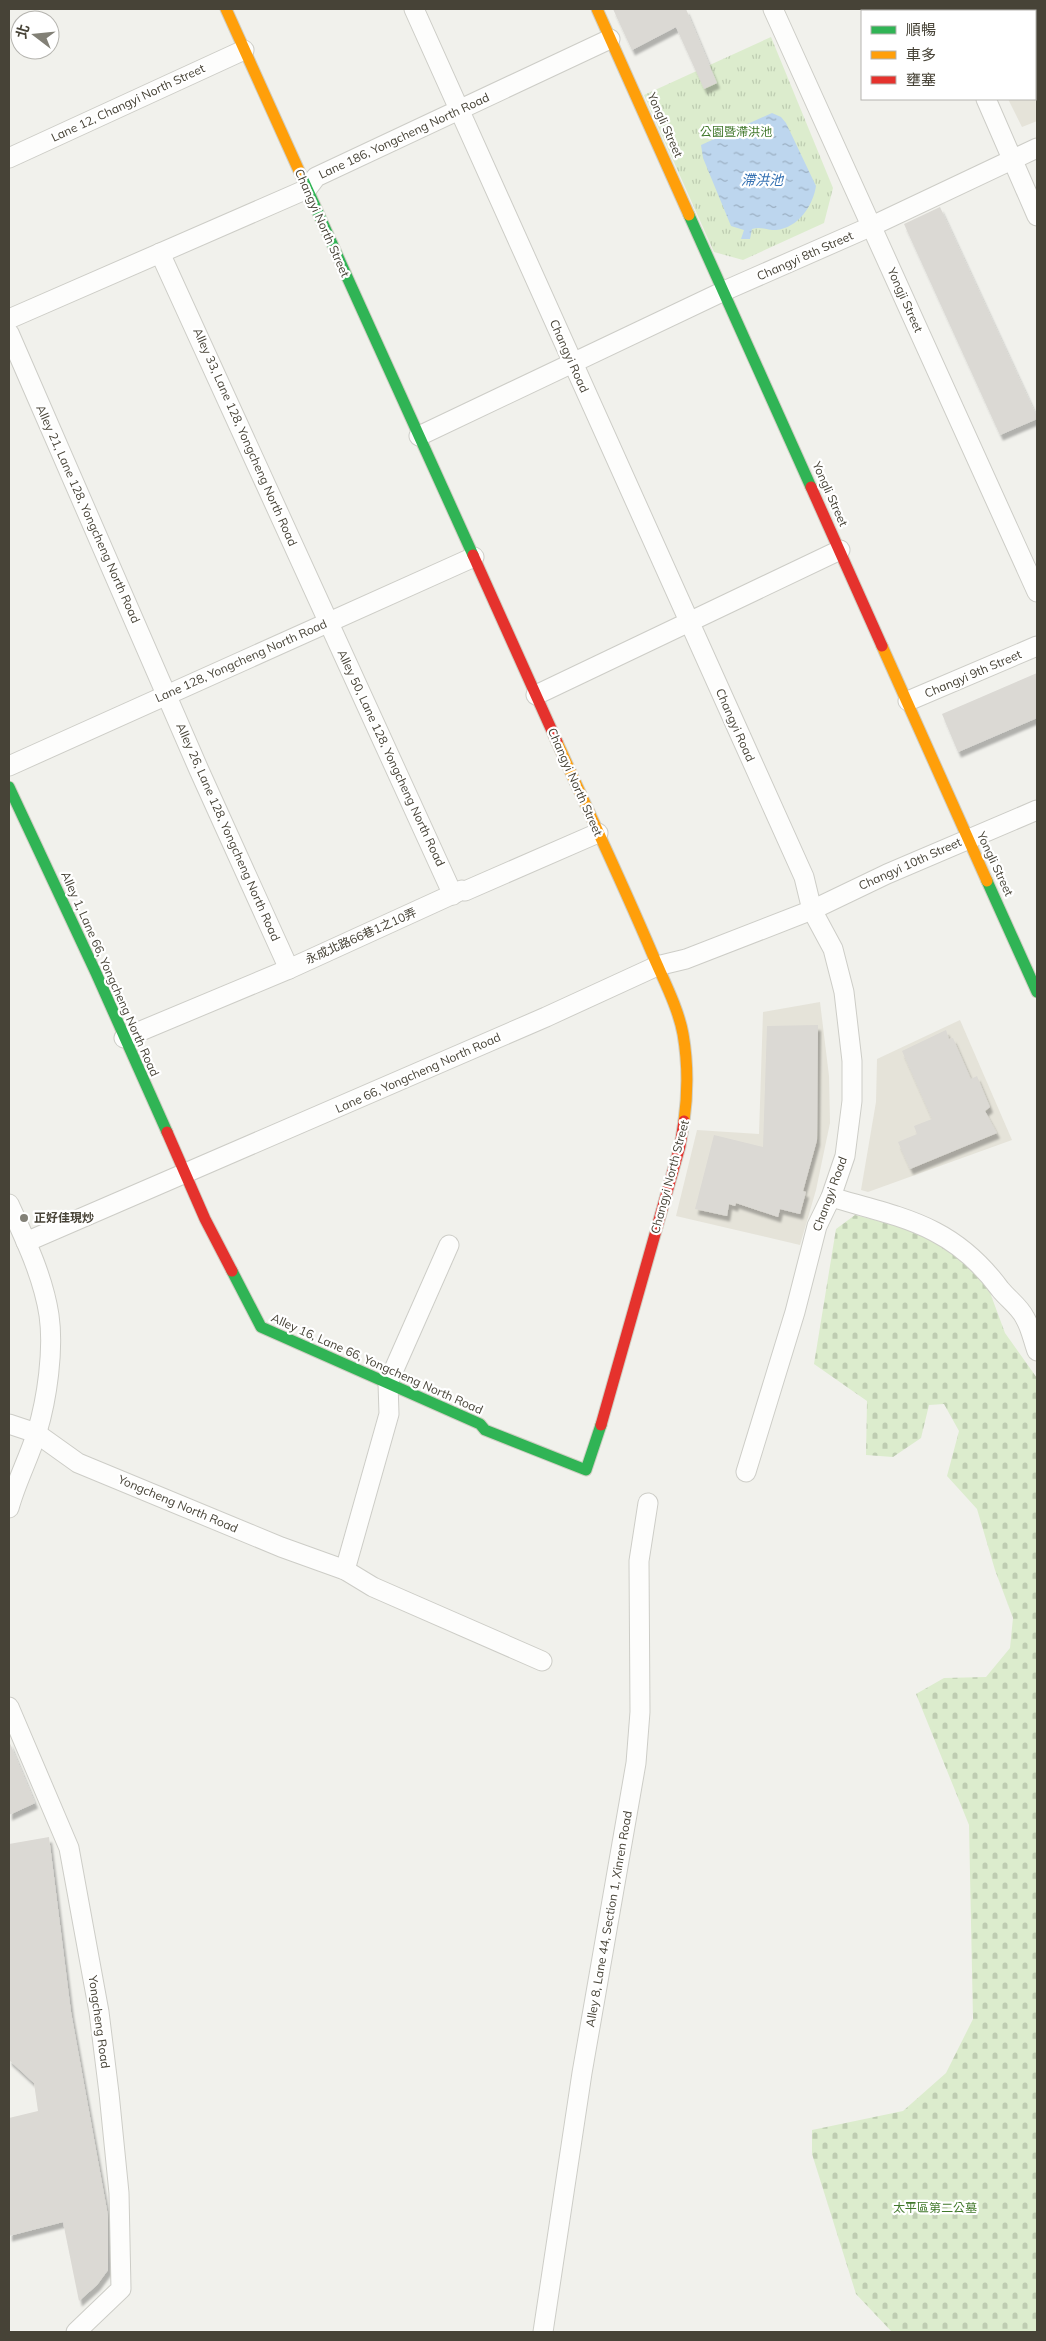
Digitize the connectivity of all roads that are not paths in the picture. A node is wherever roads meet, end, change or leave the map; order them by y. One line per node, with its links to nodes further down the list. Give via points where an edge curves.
1 (226, 9): 6 (street, Changyi North Street)
2 (414, 9): 8 (street, Changyi Road)
3 (596, 9): 5 (street, Yongli Street)
4 (773, 9): 14 (street, Yongji Street)
5 (610, 39): 8 (street, Lane 186, Yongcheng North Road); 16 (street, Yongli Street)
6 (244, 50): 10 (street, Lane 12, Changyi North Street); 12 (street, Changyi North Street)
7 (986, 100): 11 (street)
8 (459, 110): 12 (street, Lane 186, Yongcheng North Road, via 316,177); 19 (street, Changyi Road)
9 (1037, 148): 11 (street, Changyi 8th Street)
10 (11, 157)
11 (1012, 160): 13 (street); 14 (street, Changyi 8th Street)
12 (306, 189): 15 (street, Lane 186, Yongcheng North Road); 20 (street, Changyi North Street)
13 (1037, 216)
14 (872, 226): 16 (street, Changyi 8th Street); 23 (street, Yongji Street)
15 (160, 253): 17 (street, Lane 186, Yongcheng North Road); 25 (street, Alley 33, Lane 128, Yongcheng North Road)
16 (724, 291): 19 (street, Changyi 8th Street); 21 (street, Yongli Street)
17 (9, 320)
18 (9, 333): 27 (street, Alley 21, Lane 128, Yongcheng North Road)
19 (572, 363): 20 (street); 24 (street, Changyi Road)
20 (419, 436): 22 (street, Changyi North Street)
21 (840, 550): 24 (street); 29 (street, Yongli Street)
22 (474, 557): 25 (street, Lane 128, Yongcheng North Road); 28 (street, Changyi North Street)
23 (1037, 592)
24 (689, 621): 28 (street); 36 (street, Changyi Road, via 804,877)
25 (329, 622): 27 (street, Lane 128, Yongcheng North Road); 35 (street, Alley 50, Lane 128, Yongcheng North Road)
26 (1037, 646): 29 (street, Changyi 9th Street)
27 (167, 695): 30 (street, Lane 128, Yongcheng North Road); 38 (street, Alley 26, Lane 128, Yongcheng North Road)
28 (536, 695): 33 (street, Changyi North Street)
29 (908, 701): 34 (street, Yongli Street)
30 (9, 766)
31 (9, 787): 40 (street, Alley 1, Lane 66, Yongcheng North Road)
32 (1037, 810): 34 (street, Changyi 10th Street)
33 (598, 833): 35 (street, 永成北路66巷1之10弄); 37 (street, Changyi North Street)
34 (968, 839): 36 (street, Changyi 10th Street); 39 (street, Yongli Street)
35 (453, 895): 38 (street, 永成北路66巷1之10弄)
36 (812, 910): 37 (street, Lane 66, Yongcheng North Road, via 686,959); 42 (street, Changyi Road, via 833,949 844,992 852,1061 852,1102 845,1156)
37 (657, 966): 41 (street, Lane 66, Yongcheng North Road); 51 (street, Changyi North Street, via 683,1033 688,1073 687,1114 606,1410)
38 (289, 969): 40 (street, 永成北路66巷1之10弄)
39 (1037, 992)
40 (124, 1038): 41 (street, Alley 1, Lane 66, Yongcheng North Road)
41 (184, 1173): 44 (street, Lane 66, Yongcheng North Road); 48 (street, Alley 16, Lane 66, Yongcheng North Road, via 261,1327)
42 (831, 1197): 46 (street, via 915,1221 946,1236 972,1255 1002,1291); 52 (street, Changyi Road, via 817,1226 795,1312)
43 (9, 1204): 44 (street)
44 (26, 1242): 50 (street, via 40,1280 49,1324 50,1351 42,1416)
45 (449, 1245): 48 (street)
46 (1031, 1315): 47 (street)
47 (1037, 1350)
48 (388, 1383): 51 (street, Alley 16, Lane 66, Yongcheng North Road, via 480,1424 485,1430); 55 (street, via 389,1414)
49 (9, 1424): 50 (street, Yongcheng North Road)
50 (36, 1433): 54 (street); 55 (street, Yongcheng North Road, via 78,1463)
51 (586, 1470)
52 (746, 1472)
53 (648, 1503): 59 (street, Alley 8, Lane 44, Section 1, Xinren Road, via 639,1562 640,1712 636,1763 582,2073)
54 (9, 1504)
55 (345, 1570): 56 (street, Yongcheng North Road, via 373,1587)
56 (542, 1661)
57 (9, 1707): 58 (street, Yongcheng Road, via 69,1848 99,2012 109,2093 119,2193 121,2289)
58 (76, 2332)
59 (543, 2332)

